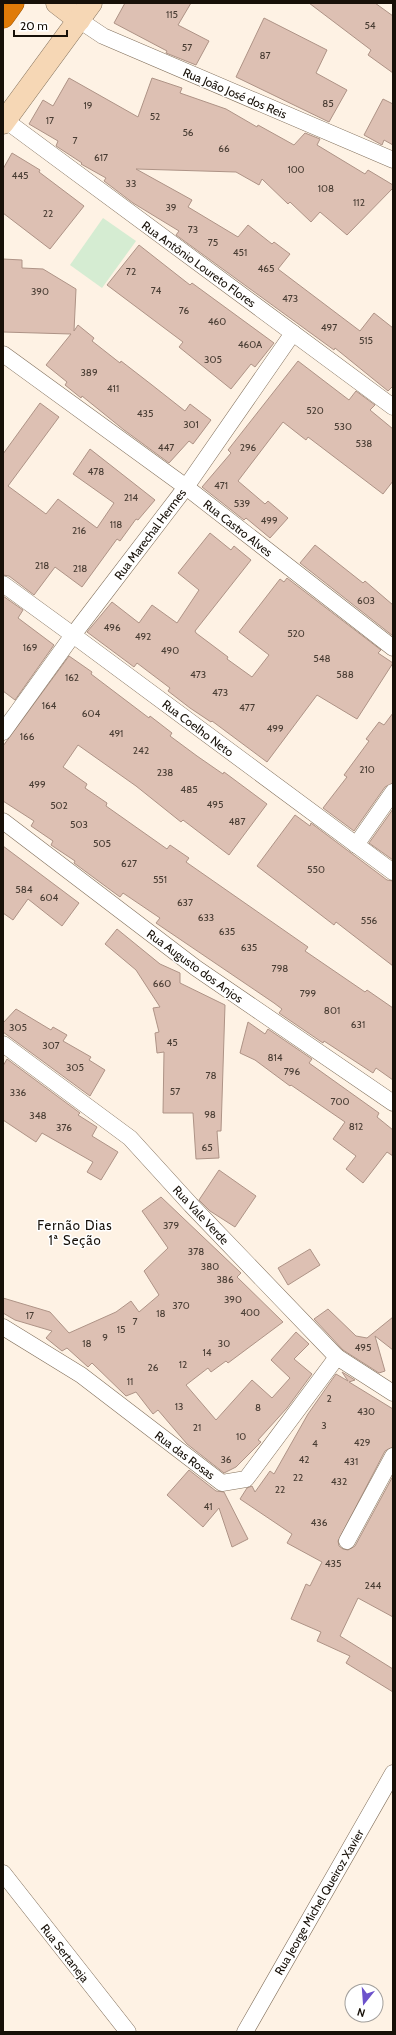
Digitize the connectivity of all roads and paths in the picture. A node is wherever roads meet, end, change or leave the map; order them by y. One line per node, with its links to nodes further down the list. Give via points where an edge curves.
1 (56, 3): 3 (street)
2 (91, 3): 3 (street)
3 (79, 20): 4 (street); 5 (street, Rua João José dos Reis, via 103,36)
4 (4, 121): 6 (street, Rua Antônio Loureto Flores)
5 (393, 160)
6 (293, 333): 8 (street, Rua Antônio Loureto Flores); 9 (street, Rua Marechal Hermes)
7 (3, 354): 9 (street, Rua Castro Alves)
8 (393, 407)
9 (186, 487): 11 (street, Rua Marechal Hermes); 12 (street, Rua Castro Alves)
10 (3, 584): 11 (street, Rua Coelho Neto)
11 (73, 634): 13 (street, Rua Marechal Hermes); 16 (street, Rua Coelho Neto)
12 (393, 648)
13 (3, 732)
14 (393, 792): 16 (street)
15 (3, 821): 19 (street, Rua Augusto dos Anjos, via 196,968)
16 (356, 845): 17 (street, Rua Coelho Neto)
17 (393, 872)
18 (3, 1044): 21 (street, Rua Vale Verde, via 130,1138)
19 (393, 1103)
20 (3, 1327): 21 (street, Rua das Rosas, via 81,1375 222,1483 246,1479)
21 (337, 1357): 22 (street, Rua Vale Verde)
22 (391, 1388)
23 (393, 1456): 24 (street)
24 (347, 1541)
25 (393, 1773): 28 (street, Rua Jeorge Michel Queiroz Xavier)
26 (3, 1873): 27 (street, Rua Sertaneja)
27 (128, 2032)
28 (245, 2032)

